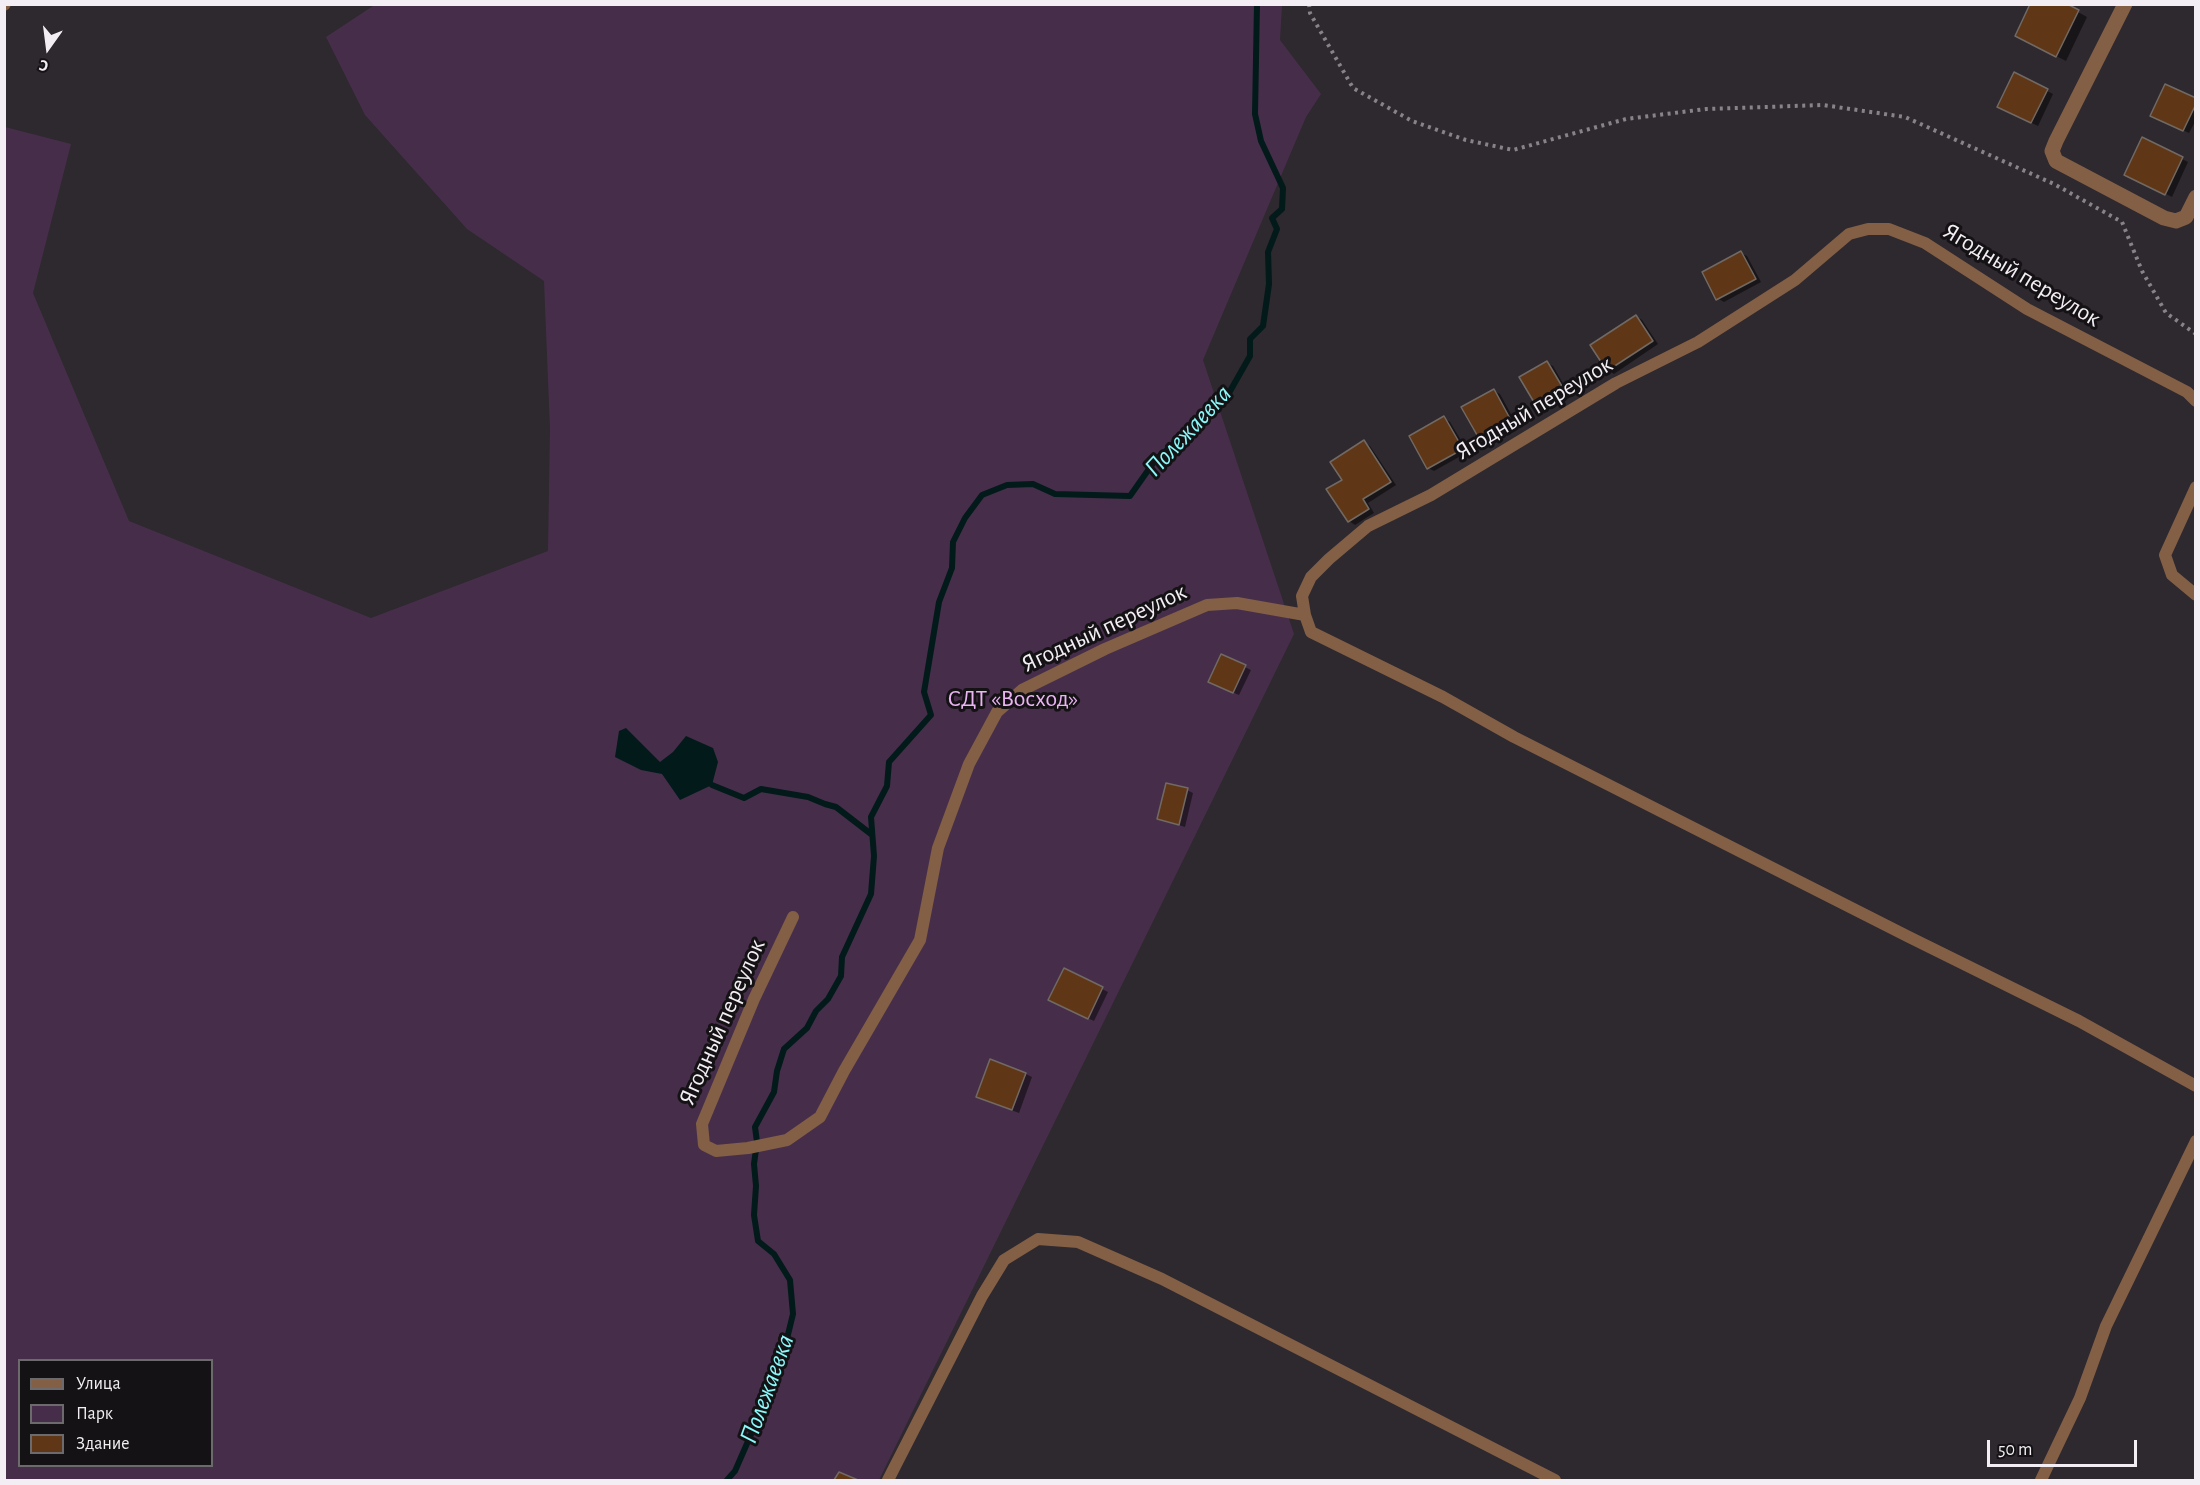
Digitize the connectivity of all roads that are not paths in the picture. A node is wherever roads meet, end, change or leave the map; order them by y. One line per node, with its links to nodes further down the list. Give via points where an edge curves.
1 (2125, 4): 2 (street, via 2052,151 2062,166 2164,218 2176,221 2186,217)
2 (2196, 197)
3 (2196, 401): 6 (lane, Ягодный переулок, via 2187,392 2027,309 1925,243 1889,229 1868,229 1849,234 1795,280 1698,342 1616,384 1431,495 1368,526 1311,577 1302,596)
4 (2196, 487): 5 (lane, via 2165,555 2172,575)
5 (2196, 595)
6 (1305, 615): 7 (lane, Ягодный переулок, via 1237,603 1207,605 1022,690 997,712 969,764 938,848 920,940 820,1117 787,1140 716,1151 704,1145 702,1124); 8 (lane, via 1311,632 2079,1021)
7 (793, 917)
8 (2196, 1086)
9 (2196, 1141): 12 (lane, via 2106,1326 2080,1398)
10 (888, 1480): 11 (lane, via 1004,1260 1038,1239 1078,1242 1162,1279)
11 (1555, 1480)
12 (2041, 1480)

